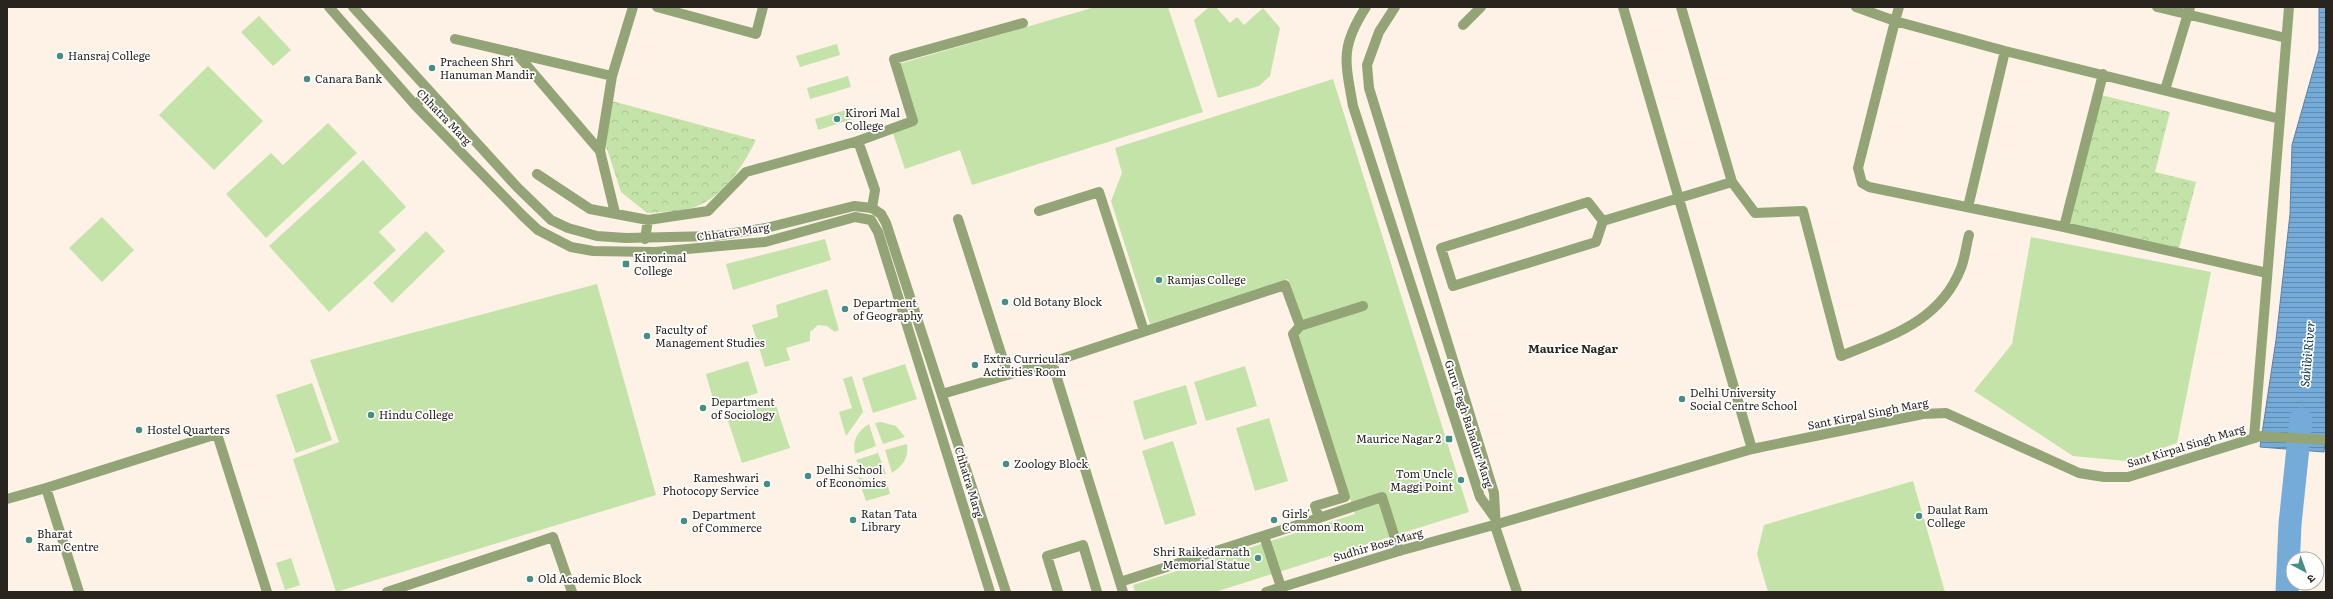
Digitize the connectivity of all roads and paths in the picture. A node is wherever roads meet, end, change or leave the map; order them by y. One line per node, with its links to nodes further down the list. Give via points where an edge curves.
1 (329, 7): 27 (street, Chhatra Marg)
2 (353, 7): 26 (street, Chhatra Marg)
3 (633, 7): 24 (street)
4 (657, 7): 5 (street, via 756,34)
5 (763, 7)
6 (1366, 7): 58 (street, Guru Tegh Bahadur Marg, via 1353,27 1347,46 1345,63 1353,106 1480,497)
7 (1395, 7): 58 (street, Guru Tegh Bahadur Marg, via 1379,32 1367,65 1369,88 1494,493)
8 (1481, 7): 18 (street)
9 (1623, 7): 33 (street)
10 (1681, 7): 32 (street)
11 (1856, 7): 16 (street)
12 (1899, 7): 16 (street)
13 (2157, 7): 15 (street)
14 (2289, 7): 19 (street)
15 (2188, 11): 19 (street); 25 (street)
16 (1895, 21): 21 (street); 34 (street, via 1858,168 1859,176 1862,183 1869,187)
17 (1023, 23): 29 (street, via 894,59 913,121)
18 (1463, 25)
19 (2286, 38): 28 (street)
20 (455, 39): 22 (street)
21 (2005, 51): 23 (street); 34 (street)
22 (516, 54): 24 (street); 30 (street)
23 (2103, 74): 25 (street); 41 (street)
24 (612, 76): 30 (street)
25 (2165, 90): 28 (street)
26 (430, 92): 27 (street); 43 (street, Chhatra Marg, via 517,187 551,220 597,236)
27 (415, 105): 44 (street, Chhatra Marg, via 538,230 571,247 593,251)
28 (2280, 119): 45 (street)
29 (858, 141): 35 (street, via 875,190); 39 (street, via 746,172 708,211)
30 (600, 151): 37 (street)
31 (537, 174): 37 (street, via 590,209)
32 (1732, 182): 33 (street); 42 (street, via 1755,213 1803,211 1841,356 1915,324 1936,309 1961,268)
33 (1680, 197): 40 (street); 54 (street)
34 (1968, 207): 41 (street)
35 (872, 208): 43 (street, Chhatra Marg, via 845,207 766,228 715,236); 51 (street, Chhatra Marg, via 881,214 886,223)
36 (1039, 211): 48 (street, via 1099,192)
37 (615, 213): 39 (street)
38 (958, 219): 50 (street)
39 (648, 220): 43 (street)
40 (1602, 221): 40 (street, via 1596,242 1453,286 1441,248 1588,202)
41 (2064, 227): 45 (street)
42 (1969, 235)
43 (645, 238): 44 (street)
44 (645, 252): 67 (street, Chhatra Marg, via 682,251 765,242 855,216 871,220 878,232)
45 (2267, 273): 52 (street)
46 (1363, 306): 47 (street)
47 (1300, 326): 48 (street, via 1285,285); 57 (street, via 1293,334 1345,497 1315,506)
48 (1144, 331): 49 (street)
49 (1052, 362): 50 (street); 62 (street)
50 (1008, 375): 51 (street)
51 (942, 394): 68 (street, Chhatra Marg)
52 (2258, 437): 53 (street, Sant Kirpal Singh Marg); 54 (street, Sant Kirpal Singh Marg, via 2188,460 2116,477 2079,473 1946,413 1923,414)
53 (2326, 440)
54 (1752, 449): 58 (street, Sant Kirpal Singh Marg)
55 (46, 488): 56 (street); 63 (street); 64 (street, via 217,434)
56 (7, 499)
57 (1319, 518): 59 (street); 60 (street, via 1382,497)
58 (1496, 521): 60 (street, Sudhir Bose Marg); 72 (street, Guru Tegh Bahadur Marg, via 1496,529)
59 (1264, 536): 61 (street); 62 (street)
60 (1399, 551): 61 (street, Sudhir Bose Marg)
61 (1281, 587): 71 (street, Sudhir Bose Marg)
62 (1121, 589)
63 (79, 592)
64 (267, 592)
65 (387, 592): 66 (street, via 553,537)
66 (572, 592)
67 (990, 592)
68 (1006, 592)
69 (1058, 592): 70 (street, via 1047,556 1083,545)
70 (1097, 592)
71 (1266, 592)
72 (1517, 592)

